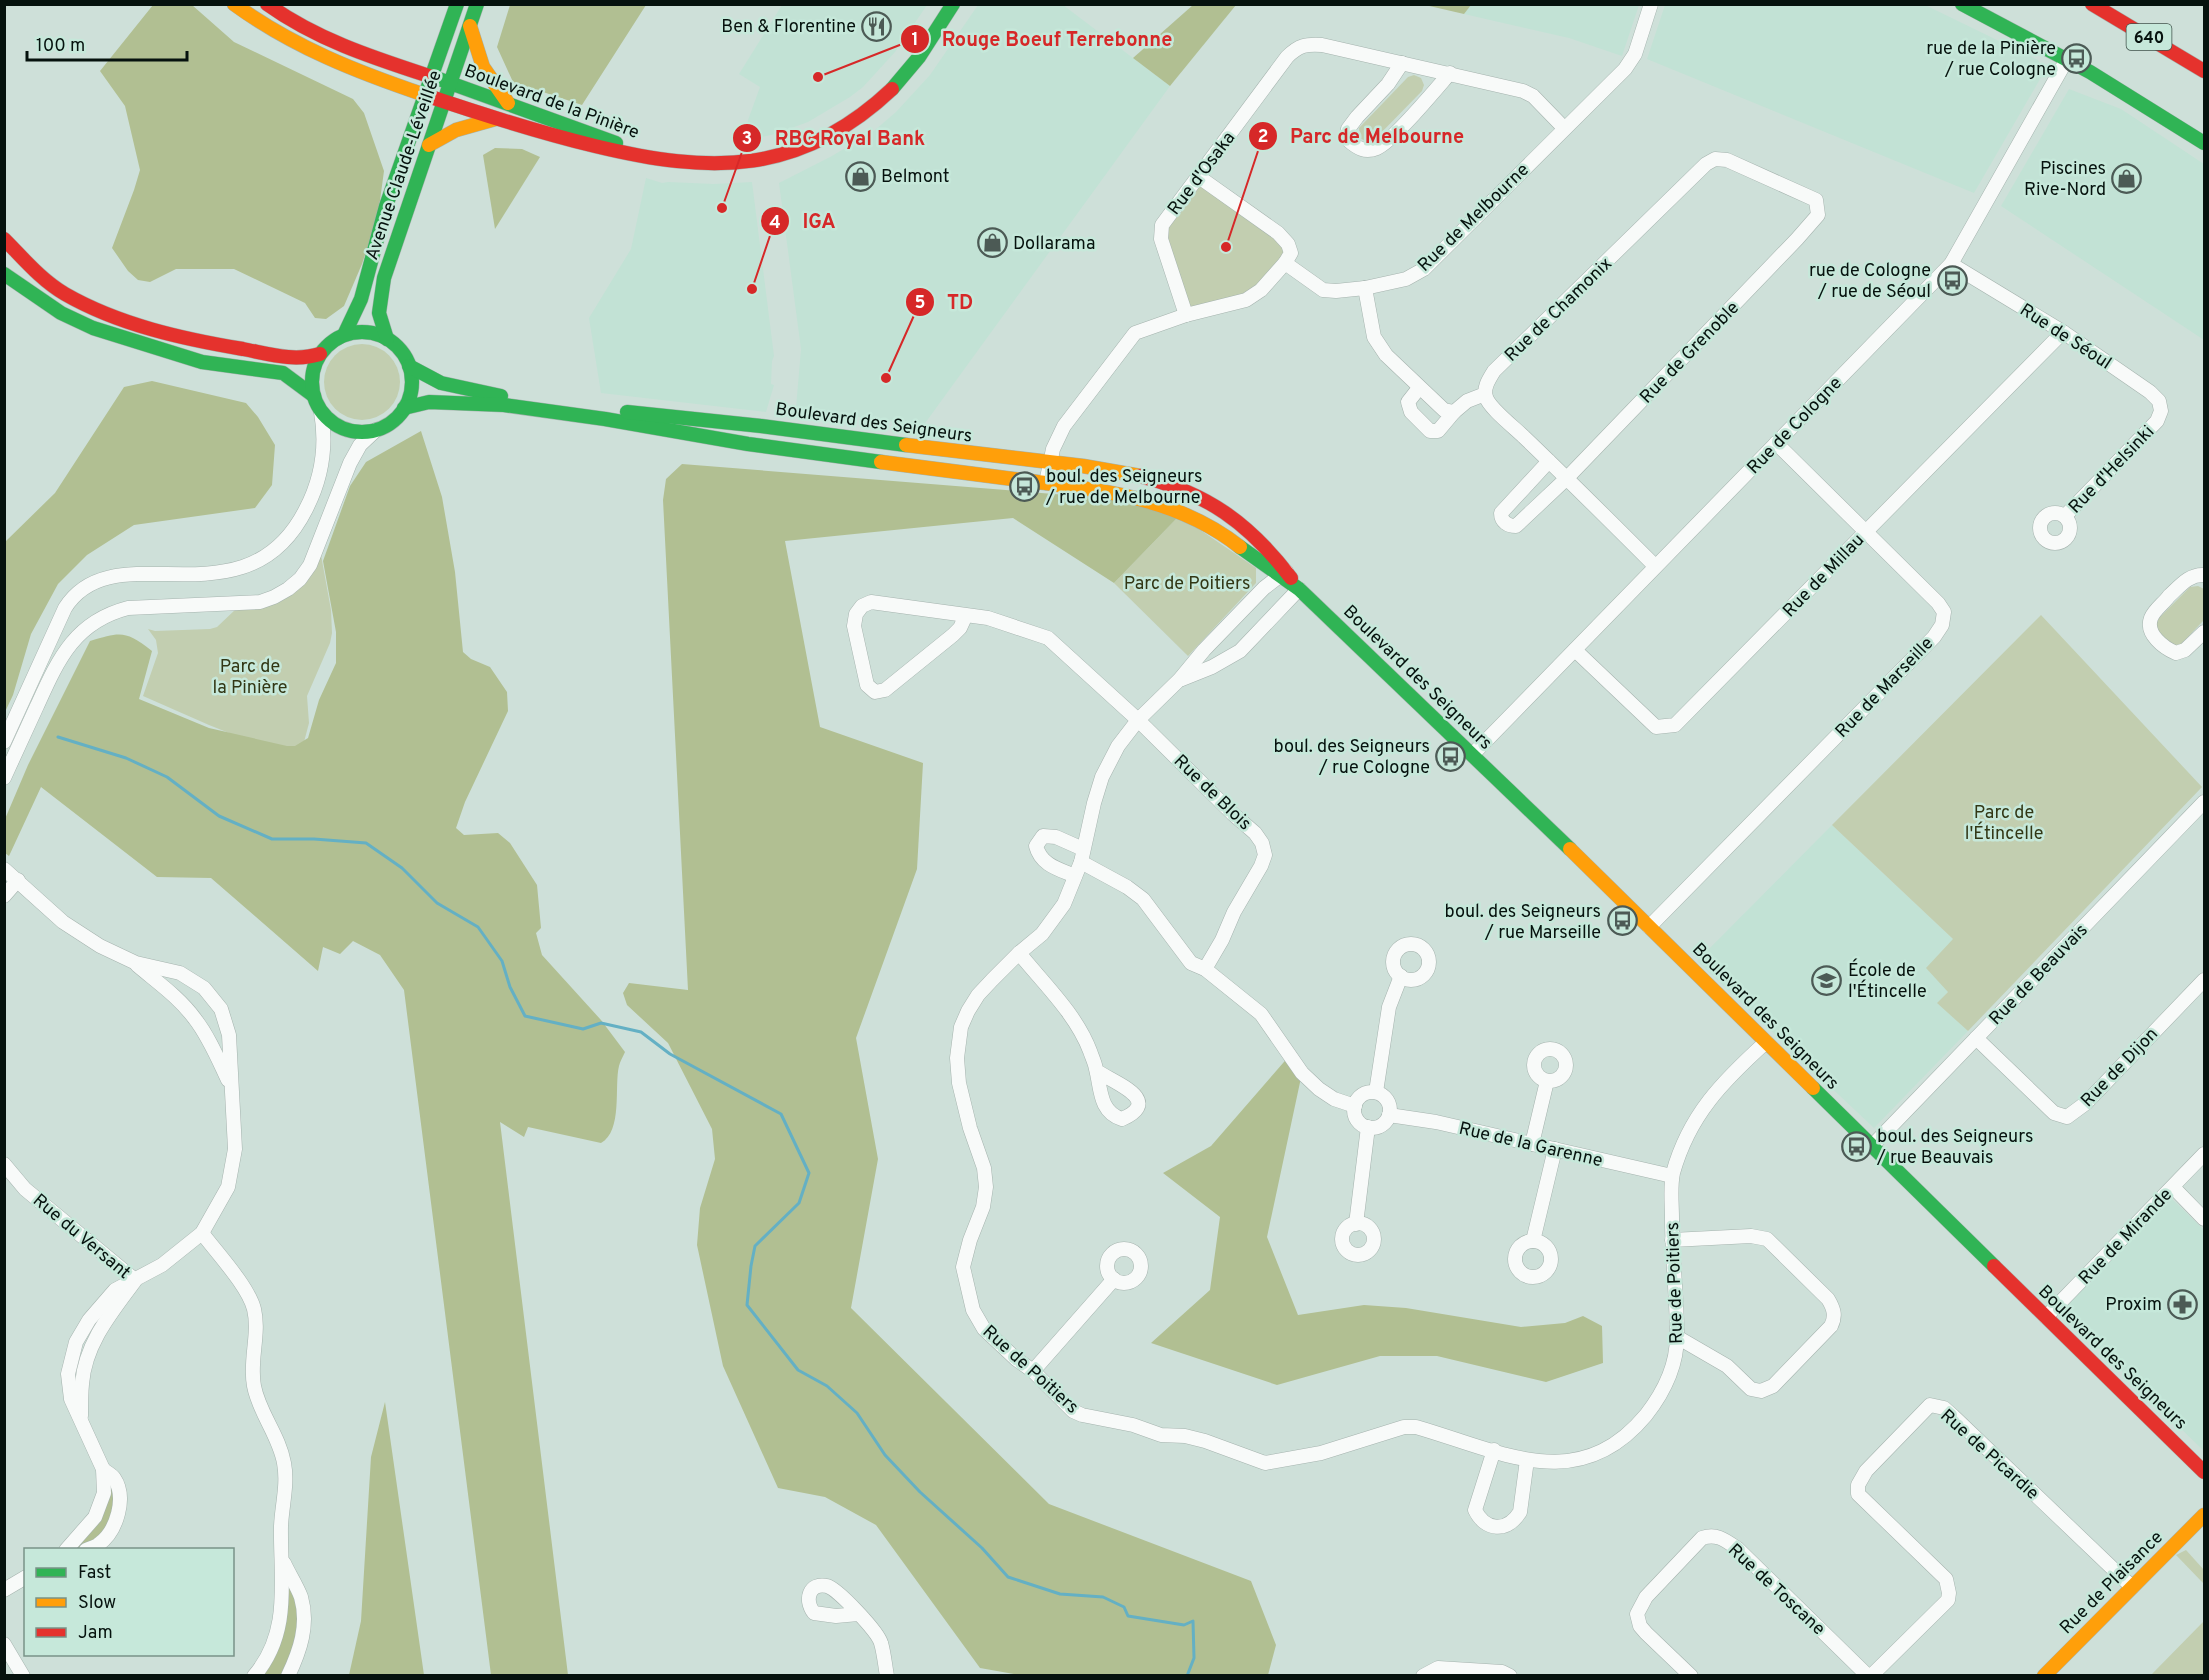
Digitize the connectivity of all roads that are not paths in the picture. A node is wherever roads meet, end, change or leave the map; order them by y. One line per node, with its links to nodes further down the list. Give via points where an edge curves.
1 (234, 4): 16 (main road, Boulevard de la Pinière, via 321,58)
2 (267, 4): 14 (main road, Boulevard de la Pinière, via 323,37)
3 (457, 4): 14 (main road, Avenue Claude-Léveillée)
4 (477, 4): 9 (main road, Avenue Claude-Léveillée)
5 (952, 4): 23 (main road, Boulevard de la Pinière, via 896,84 859,117 828,136 747,163 708,165)
6 (1651, 4): 20 (street, Rue de Melbourne, via 1635,54)
7 (1962, 4): 10 (main road)
8 (2092, 4): 12 (main road, 640)
9 (470, 26): 15 (main road, Avenue Claude-Léveillée); 18 (main road, via 483,67)
10 (2067, 59): 21 (main road); 28 (street, Rue de Cologne)
11 (1402, 63): 13 (street, Rue d'Osaka); 13 (street, via 1348,129 1348,140 1356,148 1379,147); 24 (street, Rue d'Osaka, via 1303,44 1287,57)
12 (2205, 71)
13 (1450, 73): 20 (street, Rue d'Osaka, via 1533,96)
14 (432, 76): 15 (main road, Boulevard de la Pinière); 16 (main road, Avenue Claude-Léveillée)
15 (450, 83): 17 (main road, Avenue Claude-Léveillée); 18 (main road, Boulevard de la Pinière)
16 (425, 95): 17 (main road, Boulevard de la Pinière); 33 (main road, Avenue Claude-Léveillée, via 377,236 362,302)
17 (444, 101): 19 (main road, Boulevard de la Pinière); 22 (main road, Avenue Claude-Léveillée)
18 (508, 103): 23 (main road, Boulevard de la Pinière)
19 (495, 118): 22 (main road, via 464,127); 23 (main road, Boulevard de la Pinière, via 590,146)
20 (1564, 128): 30 (street, Rue de Melbourne, via 1424,269 1406,279)
21 (2205, 143)
22 (429, 146): 34 (main road, Avenue Claude-Léveillée, via 381,289 380,319)
23 (660, 159)
24 (1199, 177): 27 (street, via 1278,233 1291,253); 31 (street, Rue d'Osaka, via 1162,225 1161,239)
25 (1811, 225): 38 (street, Rue de Chamonix, via 1819,210 1812,196 1727,160 1715,159 1494,371); 48 (street, Rue de Grenoble)
26 (4, 239): 35 (main road, via 41,278 66,294 130,322 191,340 298,360)
27 (1285, 263): 30 (street, Rue de Melbourne, via 1323,290); 31 (street, via 1261,290 1246,300)
28 (1951, 264): 32 (street, Rue de Séoul); 45 (street, Rue de Cologne)
29 (4, 274): 39 (main road, via 61,313 93,328 202,362 283,373)
30 (1365, 288): 37 (street, via 1374,337)
31 (1186, 315): 47 (street, via 1136,333 1064,426)
32 (2063, 332): 43 (street, Rue de Séoul, via 2150,392 2159,401); 51 (street, Rue de Millau)
33 (344, 335): 34 (main road, via 364,332); 35 (main road)
34 (387, 339): 36 (main road, via 403,353)
35 (320, 354): 39 (main road, via 312,376)
36 (409, 366): 40 (main road, via 412,384); 47 (main road, Boulevard des Seigneurs, via 432,380 513,398 738,422)
37 (1419, 388): 42 (street, via 1444,410); 42 (street, via 1408,402 1411,412 1430,431 1438,431)
38 (1485, 394): 42 (street); 46 (street, via 1493,407)
39 (314, 396): 41 (main road)
40 (404, 408): 44 (main road); 49 (main road, Boulevard des Seigneurs, via 429,402 498,405 748,444)
41 (321, 412): 44 (main road, via 345,429); 61 (street, via 324,447 318,478 301,520 287,540 264,558 236,570 112,576 84,587 65,608)
42 (1454, 412)
43 (2157, 421): 50 (street, Rue d'Helsinki)
44 (376, 430): 63 (street, via 360,445 350,463 314,557 300,579 281,594 260,602 128,608 89,627 59,660)
45 (1776, 443): 51 (street, Rue de Marseille); 52 (street, Rue de Cologne)
46 (1549, 461): 48 (street); 48 (street, Rue de Grenoble, via 1501,513 1506,523 1516,526)
47 (1049, 463): 49 (street); 53 (main road, Boulevard des Seigneurs, via 1140,476 1194,495 1245,525 1263,541)
48 (1567, 478): 52 (street)
49 (1046, 483): 53 (main road, Boulevard des Seigneurs, via 1130,495 1183,512)
50 (2065, 516)
51 (1866, 531): 58 (street, Rue de Millau, via 1675,725 1656,727); 70 (street, Rue de Marseille, via 1938,603 1944,612 1942,625)
52 (1655, 566): 58 (street, Rue de Cologne)
53 (1283, 574): 55 (main road, Boulevard des Seigneurs); 59 (street, Rue de Poitiers, via 1264,588)
54 (2205, 574): 57 (street, via 2196,574 2183,582 2151,616 2149,626 2153,636 2176,653)
55 (1299, 589): 59 (street, Rue de Poitiers, via 1240,651); 62 (main road, Boulevard des Seigneurs)
56 (966, 615): 56 (street, Rue de Blois, via 953,635 885,690 875,692 867,684 854,626 862,606 871,602); 60 (street, Rue de Blois, via 1048,638)
57 (2205, 632)
58 (1575, 650): 62 (street, Rue de Cologne)
59 (1180, 680): 60 (street, Rue de Poitiers)
60 (1138, 720): 65 (street, Rue de Poitiers, via 1118,746 1102,777); 73 (street, Rue de Blois, via 1255,833 1264,849 1261,866)
61 (4, 742)
62 (1473, 754): 70 (main road, Boulevard des Seigneurs)
63 (4, 778)
64 (2205, 802): 76 (street, Rue de Beauvais)
65 (1082, 856): 67 (street, Rue de Poitiers); 67 (street, via 1056,837 1043,837 1036,846 1046,864); 73 (street, via 1143,899 1191,963)
66 (4, 869): 68 (street)
67 (1075, 876): 71 (street, Rue de Poitiers, via 1054,920)
68 (18, 880): 69 (street); 72 (street, via 63,922)
69 (4, 896)
70 (1649, 927): 77 (main road, Boulevard des Seigneurs)
71 (1019, 953): 78 (street, via 1083,1034); 101 (street, Rue de Poitiers, via 978,995 961,1027 959,1083 986,1187 963,1267 977,1319 995,1340)
72 (136, 963): 80 (street, via 195,1018); 80 (street, via 180,973 204,988 221,1009 229,1035)
73 (1205, 969): 82 (street, via 1261,1014 1302,1073 1319,1089)
74 (1401, 976): 81 (street, via 1389,1007)
75 (2205, 980): 76 (street, Rue de Dijon, via 2067,1118 2054,1113)
76 (1976, 1038): 86 (street, Rue de Beauvais)
77 (1766, 1042): 86 (main road, Boulevard des Seigneurs); 90 (street, Rue de Poitiers, via 1701,1110)
78 (1097, 1071)
79 (1547, 1081): 85 (street)
80 (231, 1087): 94 (street, via 235,1149 228,1187)
81 (1376, 1092): 82 (street, via 1360,1096); 83 (street, via 1389,1104)
82 (1354, 1106): 84 (street, via 1359,1122)
83 (1389, 1115): 84 (street, via 1379,1126); 85 (street, Rue de la Garenne)
84 (1368, 1127): 93 (street)
85 (1532, 1144): 87 (street, Rue de la Garenne)
86 (1872, 1146): 99 (main road, Boulevard des Seigneurs)
87 (1555, 1149): 90 (street, Rue de la Garenne); 96 (street)
88 (2205, 1154): 91 (street, Rue de Mirande)
89 (4, 1164): 98 (street, Rue du Versant, via 25,1189)
90 (1672, 1176): 95 (street, Rue de Poitiers)
91 (2173, 1187): 92 (street); 99 (street, Rue de Mirande)
92 (2205, 1219)
93 (1356, 1224)
94 (202, 1233): 98 (street, via 162,1265); 109 (street, via 247,1292 254,1308 256,1399 284,1462)
95 (1672, 1240): 100 (street, Rue de Poitiers); 100 (street, via 1751,1236 1767,1239 1828,1299 1834,1320 1773,1386 1761,1391 1751,1389 1727,1366)
96 (1533, 1241)
97 (1114, 1279): 101 (street)
98 (135, 1280): 104 (street, via 99,1329 82,1382 81,1425)
99 (2046, 1317): 105 (main road, Boulevard des Seigneurs)
100 (1677, 1337): 103 (street, Rue de Poitiers, via 1676,1357 1667,1382 1631,1431 1606,1448 1574,1461)
101 (1033, 1371): 102 (street, Rue de Poitiers, via 1073,1411 1082,1415 1161,1435 1205,1441 1264,1463 1321,1453 1404,1427)
102 (1494, 1450): 103 (street, Rue de Poitiers); 103 (street, via 1475,1510 1484,1524 1492,1527 1511,1523 1520,1512)
103 (1527, 1460)
104 (103, 1469): 107 (street, via 104,1493 96,1517); 108 (street, via 114,1478 118,1510 108,1535)
105 (2205, 1472)
106 (2205, 1515): 111 (main road, Rue de Plaisance)
107 (68, 1548)
108 (91, 1548)
109 (283, 1561): 116 (street, via 282,1613 274,1643); 117 (street, via 301,1598 304,1633)
110 (24, 1577): 112 (street)
111 (2133, 1587): 122 (street, Rue de Picardie, via 1953,1416 1944,1408 1930,1405 1866,1470 1858,1494 1946,1579 1948,1600); 123 (main road, Rue de Plaisance)
112 (4, 1590)
113 (858, 1614): 118 (street, via 881,1642)
114 (4, 1644): 115 (street)
115 (23, 1676)
116 (254, 1676)
117 (288, 1676)
118 (887, 1676)
119 (1423, 1676): 120 (street, via 1438,1668 1502,1672)
120 (1510, 1676)
121 (1691, 1676): 122 (street, Rue de Toscane, via 1646,1633 1637,1614 1646,1597 1702,1538 1711,1535 1738,1549)
122 (1869, 1676)
123 (2044, 1676)

